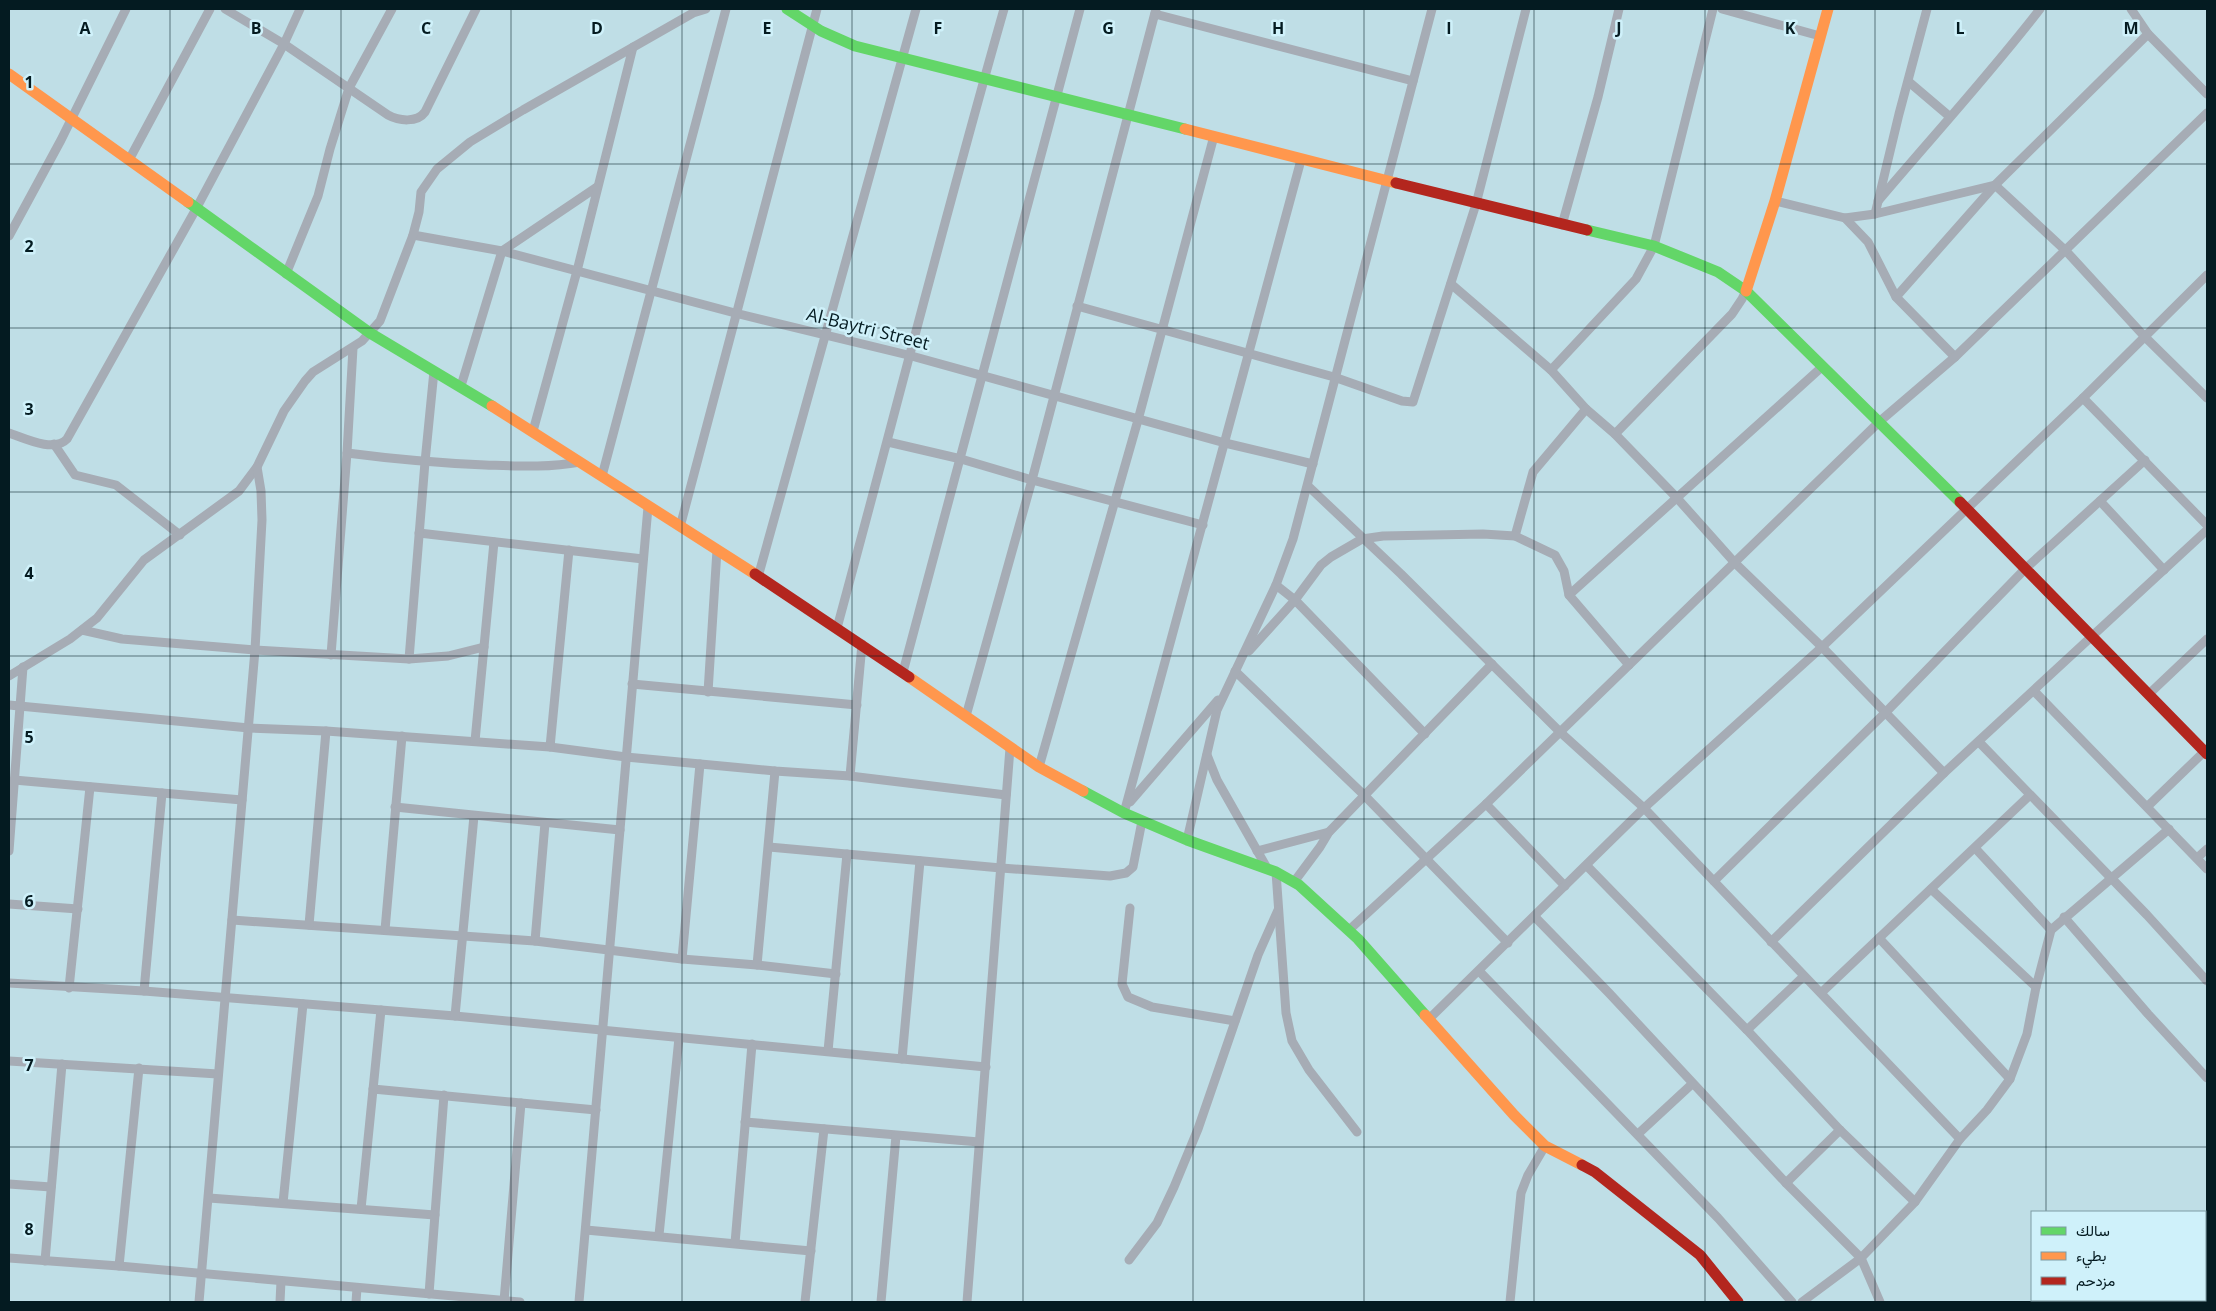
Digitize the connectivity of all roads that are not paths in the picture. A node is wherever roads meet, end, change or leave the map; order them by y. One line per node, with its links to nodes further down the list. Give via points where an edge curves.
1 (126, 9): 40 (street)
2 (210, 9): 42 (street)
3 (225, 9): 27 (street)
4 (300, 9): 27 (street)
5 (392, 9): 34 (street)
6 (476, 9): 34 (street, via 425,112 418,118 391,117)
7 (706, 9): 28 (street)
8 (726, 9): 63 (street)
9 (787, 9): 24 (street)
10 (817, 9): 24 (street)
11 (916, 9): 29 (street)
12 (1004, 9): 31 (street)
13 (1080, 9): 36 (street)
14 (1432, 9): 32 (street)
15 (1526, 9): 49 (street)
16 (1619, 9): 53 (street)
17 (1713, 9): 56 (street)
18 (1722, 9): 26 (street)
19 (1828, 9): 26 (street)
20 (1927, 9): 33 (street)
21 (2040, 9): 39 (street, via 2008,52)
22 (2131, 9): 25 (street)
23 (1156, 11): 32 (street); 38 (street)
24 (811, 26): 29 (street, via 854,46); 67 (street)
25 (2148, 34): 35 (street); 45 (street)
26 (1820, 36): 47 (street)
27 (284, 44): 34 (street); 50 (street)
28 (632, 47): 46 (street); 54 (street, via 470,142 442,164 421,191)
29 (901, 57): 31 (street); 70 (street)
30 (9, 74): 40 (street)
31 (984, 77): 36 (street); 74 (street)
32 (1413, 81): 44 (street)
33 (1908, 82): 39 (street); 48 (street)
34 (349, 88): 60 (street, via 318,196)
35 (2207, 94)
36 (1057, 96): 38 (street); 79 (street)
37 (2207, 113): 58 (street)
38 (1129, 115): 41 (street); 66 (street)
39 (1949, 116): 48 (street)
40 (71, 118): 42 (street); 55 (street)
41 (1214, 136): 43 (street); 68 (street)
42 (129, 160): 50 (street)
43 (1301, 160): 44 (street); 73 (street)
44 (1387, 182): 49 (street); 80 (street)
45 (1995, 185): 51 (street); 58 (street); 65 (street)
46 (597, 187): 57 (street); 59 (street)
47 (1775, 201): 52 (street); 64 (street)
48 (1878, 201): 51 (street)
49 (1476, 204): 53 (street); 62 (street)
50 (196, 209): 60 (street); 93 (street, via 67,439)
51 (1875, 214): 52 (street)
52 (1845, 218): 65 (street, via 1868,242)
53 (1562, 225): 56 (street)
54 (413, 234): 57 (street, Al-Baytri Street); 69 (street, via 383,314)
55 (9, 236)
56 (1654, 246): 64 (street, via 1718,272); 77 (street, via 1636,278)
57 (502, 251): 59 (street, Al-Baytri Street); 81 (street)
58 (2066, 251): 71 (street); 75 (street)
59 (577, 270): 63 (street, Al-Baytri Street); 88 (street)
60 (286, 274): 69 (street)
61 (2207, 275): 71 (street)
62 (1451, 284): 77 (street); 80 (street, via 1414,401 1405,402)
63 (651, 290): 67 (street, Al-Baytri Street); 101 (street)
64 (1746, 290): 76 (street); 90 (street, via 1732,314)
65 (1896, 297): 75 (street)
66 (1077, 306): 68 (street); 82 (street)
67 (735, 313): 70 (street, Al-Baytri Street); 111 (street)
68 (1162, 330): 73 (street); 86 (street)
69 (370, 333): 72 (street); 78 (street)
70 (826, 335): 74 (street, Al-Baytri Street); 124 (street)
71 (2145, 337): 83 (street); 84 (street)
72 (353, 348): 94 (street); 100 (street, via 313,372 305,381 284,410)
73 (1248, 354): 80 (street); 92 (street)
74 (908, 356): 79 (street, Al-Baytri Street); 91 (street)
75 (1955, 357): 87 (street)
76 (1823, 366): 87 (street); 104 (street)
77 (1551, 370): 85 (street)
78 (434, 371): 81 (street); 97 (street)
79 (982, 376): 82 (street, Al-Baytri Street); 95 (street)
80 (1334, 377): 99 (street)
81 (461, 386): 88 (street)
82 (1053, 397): 86 (street, Al-Baytri Street); 102 (street)
83 (2084, 398): 96 (street); 108 (street)
84 (2207, 398)
85 (1586, 409): 90 (street); 115 (street, via 1533,472)
86 (1138, 420): 92 (street, Al-Baytri Street); 105 (street)
87 (1879, 422): 108 (street); 121 (street)
88 (533, 431): 98 (street)
89 (9, 433): 93 (street, via 42,444)
90 (1615, 434): 104 (street)
91 (888, 442): 95 (street); 128 (street)
92 (1225, 443): 99 (street, Al-Baytri Street); 109 (street)
93 (54, 444): 114 (street, via 75,475 116,485)
94 (348, 453): 97 (street); 136 (street)
95 (961, 459): 102 (street); 143 (street)
96 (2144, 460): 106 (street); 110 (street)
97 (424, 462): 98 (street, via 530,466); 113 (street)
98 (580, 462): 101 (street)
99 (1313, 464): 103 (street)
100 (257, 467): 114 (street, via 239,491); 135 (street, via 262,520)
101 (602, 476): 107 (street)
102 (1032, 480): 105 (street); 154 (street)
103 (1308, 486): 116 (street); 125 (street)
104 (1677, 498): 121 (street); 126 (street)
105 (1115, 501): 109 (street); 168 (street)
106 (2100, 501): 122 (street); 123 (street)
107 (648, 507): 111 (street); 120 (street)
108 (1966, 508): 122 (street); 133 (street)
109 (1203, 524): 183 (street)
110 (2207, 525)
111 (680, 527): 119 (street)
112 (2207, 530): 123 (street)
113 (419, 532): 117 (street); 137 (street)
114 (180, 535): 129 (street, via 144,560 110,604)
115 (1514, 536): 116 (street, via 1474,534); 126 (street, via 1555,555 1564,571)
116 (1362, 539): 127 (street, via 1326,561); 139 (street)
117 (494, 542): 118 (street); 134 (street)
118 (569, 550): 120 (street); 162 (street)
119 (717, 550): 124 (street); 147 (street)
120 (643, 559): 145 (street)
121 (1734, 563): 133 (street); 140 (street)
122 (2026, 568): 130 (street); 153 (street)
123 (2164, 570): 130 (street)
124 (758, 577): 128 (street)
125 (1276, 585): 127 (street); 138 (street)
126 (1569, 595): 140 (street)
127 (1295, 600): 138 (street); 158 (street)
128 (837, 628): 132 (street)
129 (82, 630): 135 (street, via 122,639); 141 (street)
130 (2092, 636): 146 (street); 149 (street)
131 (2207, 639): 149 (street)
132 (862, 644): 143 (street); 151 (street)
133 (1822, 647): 153 (street); 182 (street)
134 (484, 648): 137 (street, via 448,656); 160 (street)
135 (255, 650): 136 (street); 155 (street)
136 (331, 655): 137 (street)
137 (409, 659)
138 (1242, 659): 142 (street)
139 (1492, 664): 157 (street); 158 (street)
140 (1629, 665): 157 (street)
141 (23, 667): 144 (street); 152 (street)
142 (1235, 671): 148 (street); 177 (street)
143 (903, 672): 154 (street)
144 (9, 676)
145 (632, 684): 147 (street); 166 (street)
146 (2034, 691): 161 (street); 180 (street)
147 (708, 692): 151 (street)
148 (1224, 692): 165 (street); 183 (street)
149 (2150, 693): 164 (street)
150 (9, 704): 152 (street)
151 (857, 705): 171 (street)
152 (20, 706): 155 (street); 172 (street)
153 (1886, 712): 170 (street); 205 (street)
154 (966, 716): 163 (street)
155 (248, 728): 156 (street); 178 (street)
156 (326, 731): 159 (street); 216 (street)
157 (1560, 732): 179 (street); 182 (street)
158 (1425, 734): 177 (street)
159 (402, 736): 160 (street); 181 (street)
160 (475, 741): 162 (street)
161 (1979, 742): 170 (street); 176 (street)
162 (550, 747): 166 (street)
163 (1010, 748): 168 (street); 175 (street)
164 (2206, 751): 180 (street)
165 (1207, 753): 190 (street); 194 (street, via 1217,780)
166 (626, 757): 167 (street); 188 (street)
167 (700, 764): 169 (street); 226 (street)
168 (1039, 767): 183 (street)
169 (776, 771): 171 (street); 191 (street)
170 (1944, 773): 223 (street)
171 (850, 776): 175 (street)
172 (14, 780): 173 (street); 195 (street)
173 (90, 787): 174 (street); 211 (street)
174 (162, 793): 178 (street); 235 (street)
175 (1006, 795): 201 (street)
176 (2030, 795): 192 (street); 204 (street)
177 (1365, 796): 189 (street); 198 (street)
178 (242, 800): 215 (street)
179 (1486, 804): 198 (street); 207 (street)
180 (2148, 806): 187 (street)
181 (396, 807): 184 (street); 217 (street)
182 (1644, 808): 200 (street); 205 (street)
183 (1126, 809): 185 (street)
184 (474, 816): 186 (street); 220 (street)
185 (1142, 821): 190 (street); 201 (street, via 1135,864 1122,874 1099,876)
186 (545, 823): 188 (street); 222 (street)
187 (2169, 829): 197 (street); 204 (street)
188 (620, 830): 225 (street)
189 (1329, 832): 194 (street); 206 (street)
190 (1188, 840): 203 (street)
191 (769, 847): 196 (street); 227 (street)
192 (1976, 848): 208 (street); 219 (street)
193 (2207, 849): 197 (street)
194 (1257, 850): 203 (street)
195 (9, 851)
196 (847, 854): 199 (street); 229 (street)
197 (2197, 858): 202 (street)
198 (1427, 860): 218 (street); 224 (street)
199 (920, 861): 201 (street); 248 (street)
200 (1587, 866): 207 (street); 244 (street)
201 (1001, 868): 251 (street)
202 (2207, 869)
203 (1272, 870): 206 (street); 212 (street)
204 (2110, 878): 214 (street); 231 (street)
205 (1714, 881): 223 (street)
206 (1294, 882): 218 (street)
207 (1565, 886): 213 (street)
208 (1930, 889): 221 (street); 233 (street)
209 (9, 904): 211 (street)
210 (1130, 908): 242 (street, via 1123,992 1152,1007)
211 (78, 909): 234 (street)
212 (1278, 910): 242 (street); 264 (street, via 1286,1013 1292,1041 1309,1070)
213 (1535, 917): 224 (street); 256 (street)
214 (2064, 917): 219 (street); 254 (street)
215 (232, 920): 216 (street); 237 (street)
216 (309, 924): 217 (street)
217 (385, 930): 220 (street)
218 (1349, 930): 241 (street)
219 (2051, 930): 233 (street)
220 (462, 935): 222 (street); 240 (street)
221 (1879, 938): 236 (street); 255 (street)
222 (535, 941): 225 (street)
223 (1771, 942): 230 (street)
224 (1508, 943): 228 (street)
225 (610, 950): 226 (street); 243 (street)
226 (682, 959): 227 (street)
227 (757, 965): 229 (street)
228 (1479, 971): 241 (street); 265 (street)
229 (836, 974): 247 (street)
230 (1804, 976): 236 (street); 244 (street)
231 (2207, 981)
232 (9, 983): 234 (street)
233 (2036, 987): 255 (street, via 2027,1034)
234 (69, 988): 235 (street)
235 (144, 992): 237 (street)
236 (1822, 993): 267 (street)
237 (226, 998): 238 (street); 253 (street)
238 (303, 1004): 239 (street); 275 (street)
239 (381, 1010): 240 (street); 257 (street)
240 (454, 1016): 243 (street)
241 (1430, 1018): 269 (street)
242 (1235, 1021): 284 (street, via 1198,1129 1174,1187 1157,1223)
243 (604, 1030): 245 (street); 260 (street)
244 (1747, 1030): 263 (street)
245 (679, 1038): 246 (street); 279 (street)
246 (752, 1044): 247 (street); 261 (street)
247 (828, 1051): 248 (street)
248 (902, 1059): 251 (street)
249 (9, 1061): 250 (street)
250 (62, 1064): 252 (street); 272 (street)
251 (986, 1067): 268 (street)
252 (139, 1068): 253 (street); 286 (street)
253 (218, 1074): 273 (street)
254 (2207, 1078)
255 (2010, 1079): 267 (street)
256 (1692, 1084): 265 (street); 270 (street)
257 (373, 1089): 258 (street); 276 (street)
258 (444, 1095): 259 (street); 277 (street)
259 (521, 1103): 260 (street); 291 (street)
260 (596, 1110): 278 (street)
261 (745, 1122): 262 (street); 280 (street)
262 (824, 1129): 266 (street); 281 (street)
263 (1840, 1130): 270 (street); 274 (street)
264 (1357, 1132)
265 (1638, 1134): 302 (street)
266 (896, 1136): 268 (street); 298 (street)
267 (1960, 1139): 274 (street)
268 (979, 1142): 299 (street)
269 (1545, 1146): 300 (street, via 1521,1193); 301 (street, via 1595,1172 1700,1254)
270 (1786, 1183): 283 (street)
271 (9, 1184): 272 (street)
272 (51, 1187): 285 (street)
273 (209, 1198): 275 (street); 287 (street)
274 (1915, 1202): 283 (street)
275 (283, 1203): 276 (street)
276 (361, 1209): 277 (street)
277 (435, 1215): 290 (street)
278 (586, 1230): 279 (street); 296 (street)
279 (659, 1235): 280 (street)
280 (735, 1243): 281 (street)
281 (811, 1251): 297 (street)
282 (9, 1258): 285 (street)
283 (1860, 1258): 303 (street); 304 (street)
284 (1130, 1260)
285 (45, 1261): 286 (street)
286 (119, 1266): 287 (street)
287 (202, 1274): 288 (street); 292 (street)
288 (282, 1281): 289 (street); 293 (street)
289 (357, 1288): 290 (street); 294 (street)
290 (429, 1294): 291 (street)
291 (504, 1301): 295 (street)
292 (199, 1302)
293 (280, 1302)
294 (356, 1302)
295 (520, 1302)
296 (579, 1302)
297 (805, 1302)
298 (882, 1302)
299 (966, 1302)
300 (1510, 1302)
301 (1738, 1302)
302 (1792, 1302)
303 (1802, 1302)
304 (1880, 1302)

